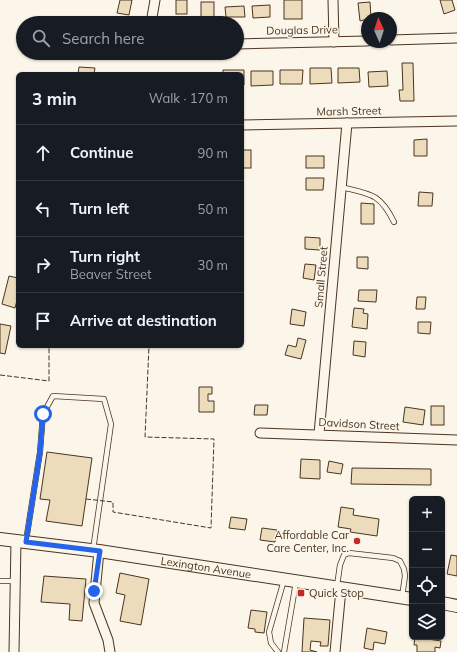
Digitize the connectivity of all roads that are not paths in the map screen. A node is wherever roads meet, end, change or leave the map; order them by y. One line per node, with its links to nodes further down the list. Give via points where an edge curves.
1 (155, 0): 3 (street)
2 (333, 0): 7 (street)
3 (153, 16)
4 (457, 38): 5 (street)
5 (397, 40)
6 (361, 41): 7 (street, Douglas Drive)
7 (334, 42): 8 (street, Douglas Drive)
8 (244, 44)
9 (457, 121): 10 (street, Marsh Street)
10 (347, 122): 11 (street, Marsh Street); 12 (street, Small Street)
11 (244, 125)
12 (341, 187): 13 (lane, via 375,196 387,206); 15 (street, Small Street)
13 (394, 222)
14 (260, 433): 15 (street, Davidson Street)
15 (319, 434): 16 (street, Davidson Street)
16 (457, 440)
17 (0, 538): 18 (main road, Lexington Avenue)
18 (21, 542): 19 (main road, Lexington Avenue); 19 (lane, via 40,452 43,414 53,396 104,399 111,424); 22 (street)
19 (96, 551): 20 (main road, Lexington Avenue); 29 (street, via 94,603)
20 (284, 580): 23 (main road, Lexington Avenue); 30 (lane, via 269,632 271,643)
21 (0, 581): 22 (lane)
22 (15, 581): 28 (street)
23 (296, 582): 24 (main road, Lexington Avenue); 31 (lane)
24 (339, 588): 25 (main road, Lexington Avenue); 25 (lane, via 340,565 344,555 349,553 393,558 400,561 404,569); 32 (street)
25 (407, 598)
26 (445, 604): 27 (main road)
27 (457, 606)
28 (14, 652)
29 (110, 652)
30 (278, 652)
31 (284, 652)
32 (335, 652)

